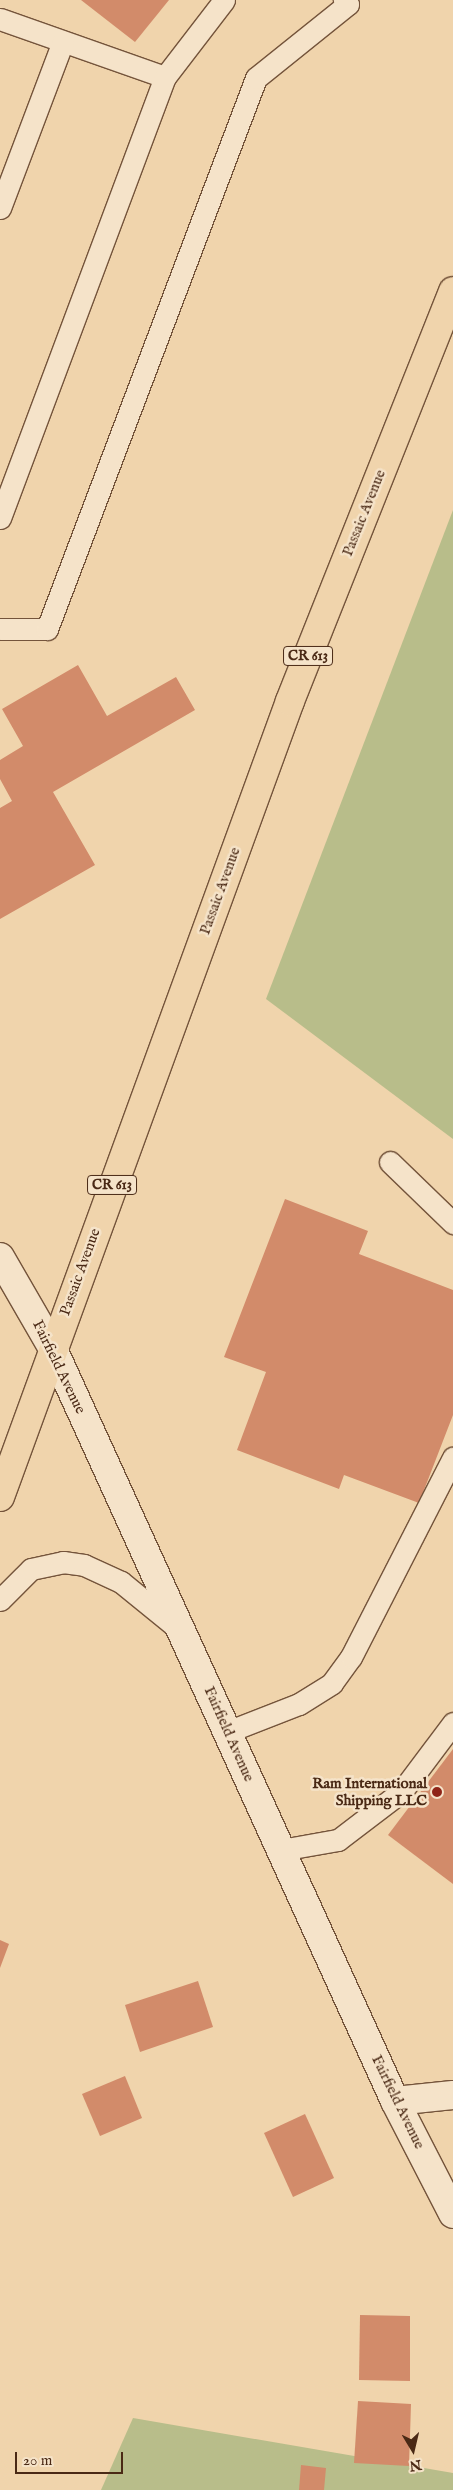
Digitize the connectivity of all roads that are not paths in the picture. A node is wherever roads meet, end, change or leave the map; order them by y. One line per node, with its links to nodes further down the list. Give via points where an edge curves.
1 (224, 0): 5 (lane)
2 (344, 0): 9 (lane, via 348,4 256,78 47,629)
3 (0, 19): 4 (lane)
4 (63, 41): 5 (lane); 6 (lane)
5 (165, 77): 8 (lane)
6 (0, 208)
7 (453, 291): 13 (main road, Passaic Avenue / CR 613, via 290,701)
8 (0, 518)
9 (0, 629)
10 (390, 1162): 11 (lane)
11 (453, 1224)
12 (0, 1257): 13 (street, Fairfield Avenue)
13 (52, 1347): 15 (main road, Passaic Avenue / CR 613); 17 (street, Fairfield Avenue)
14 (453, 1458): 19 (lane, via 351,1657 332,1683 299,1704)
15 (0, 1497)
16 (0, 1600): 17 (lane, via 30,1569 62,1562 84,1564 121,1582)
17 (182, 1631): 19 (street, Fairfield Avenue)
18 (453, 1723): 20 (lane, via 402,1791 338,1840)
19 (227, 1732): 20 (street, Fairfield Avenue)
20 (281, 1850): 22 (street, Fairfield Avenue)
21 (453, 2095): 22 (street)
22 (395, 2101): 23 (street, Fairfield Avenue)
23 (453, 2214)

